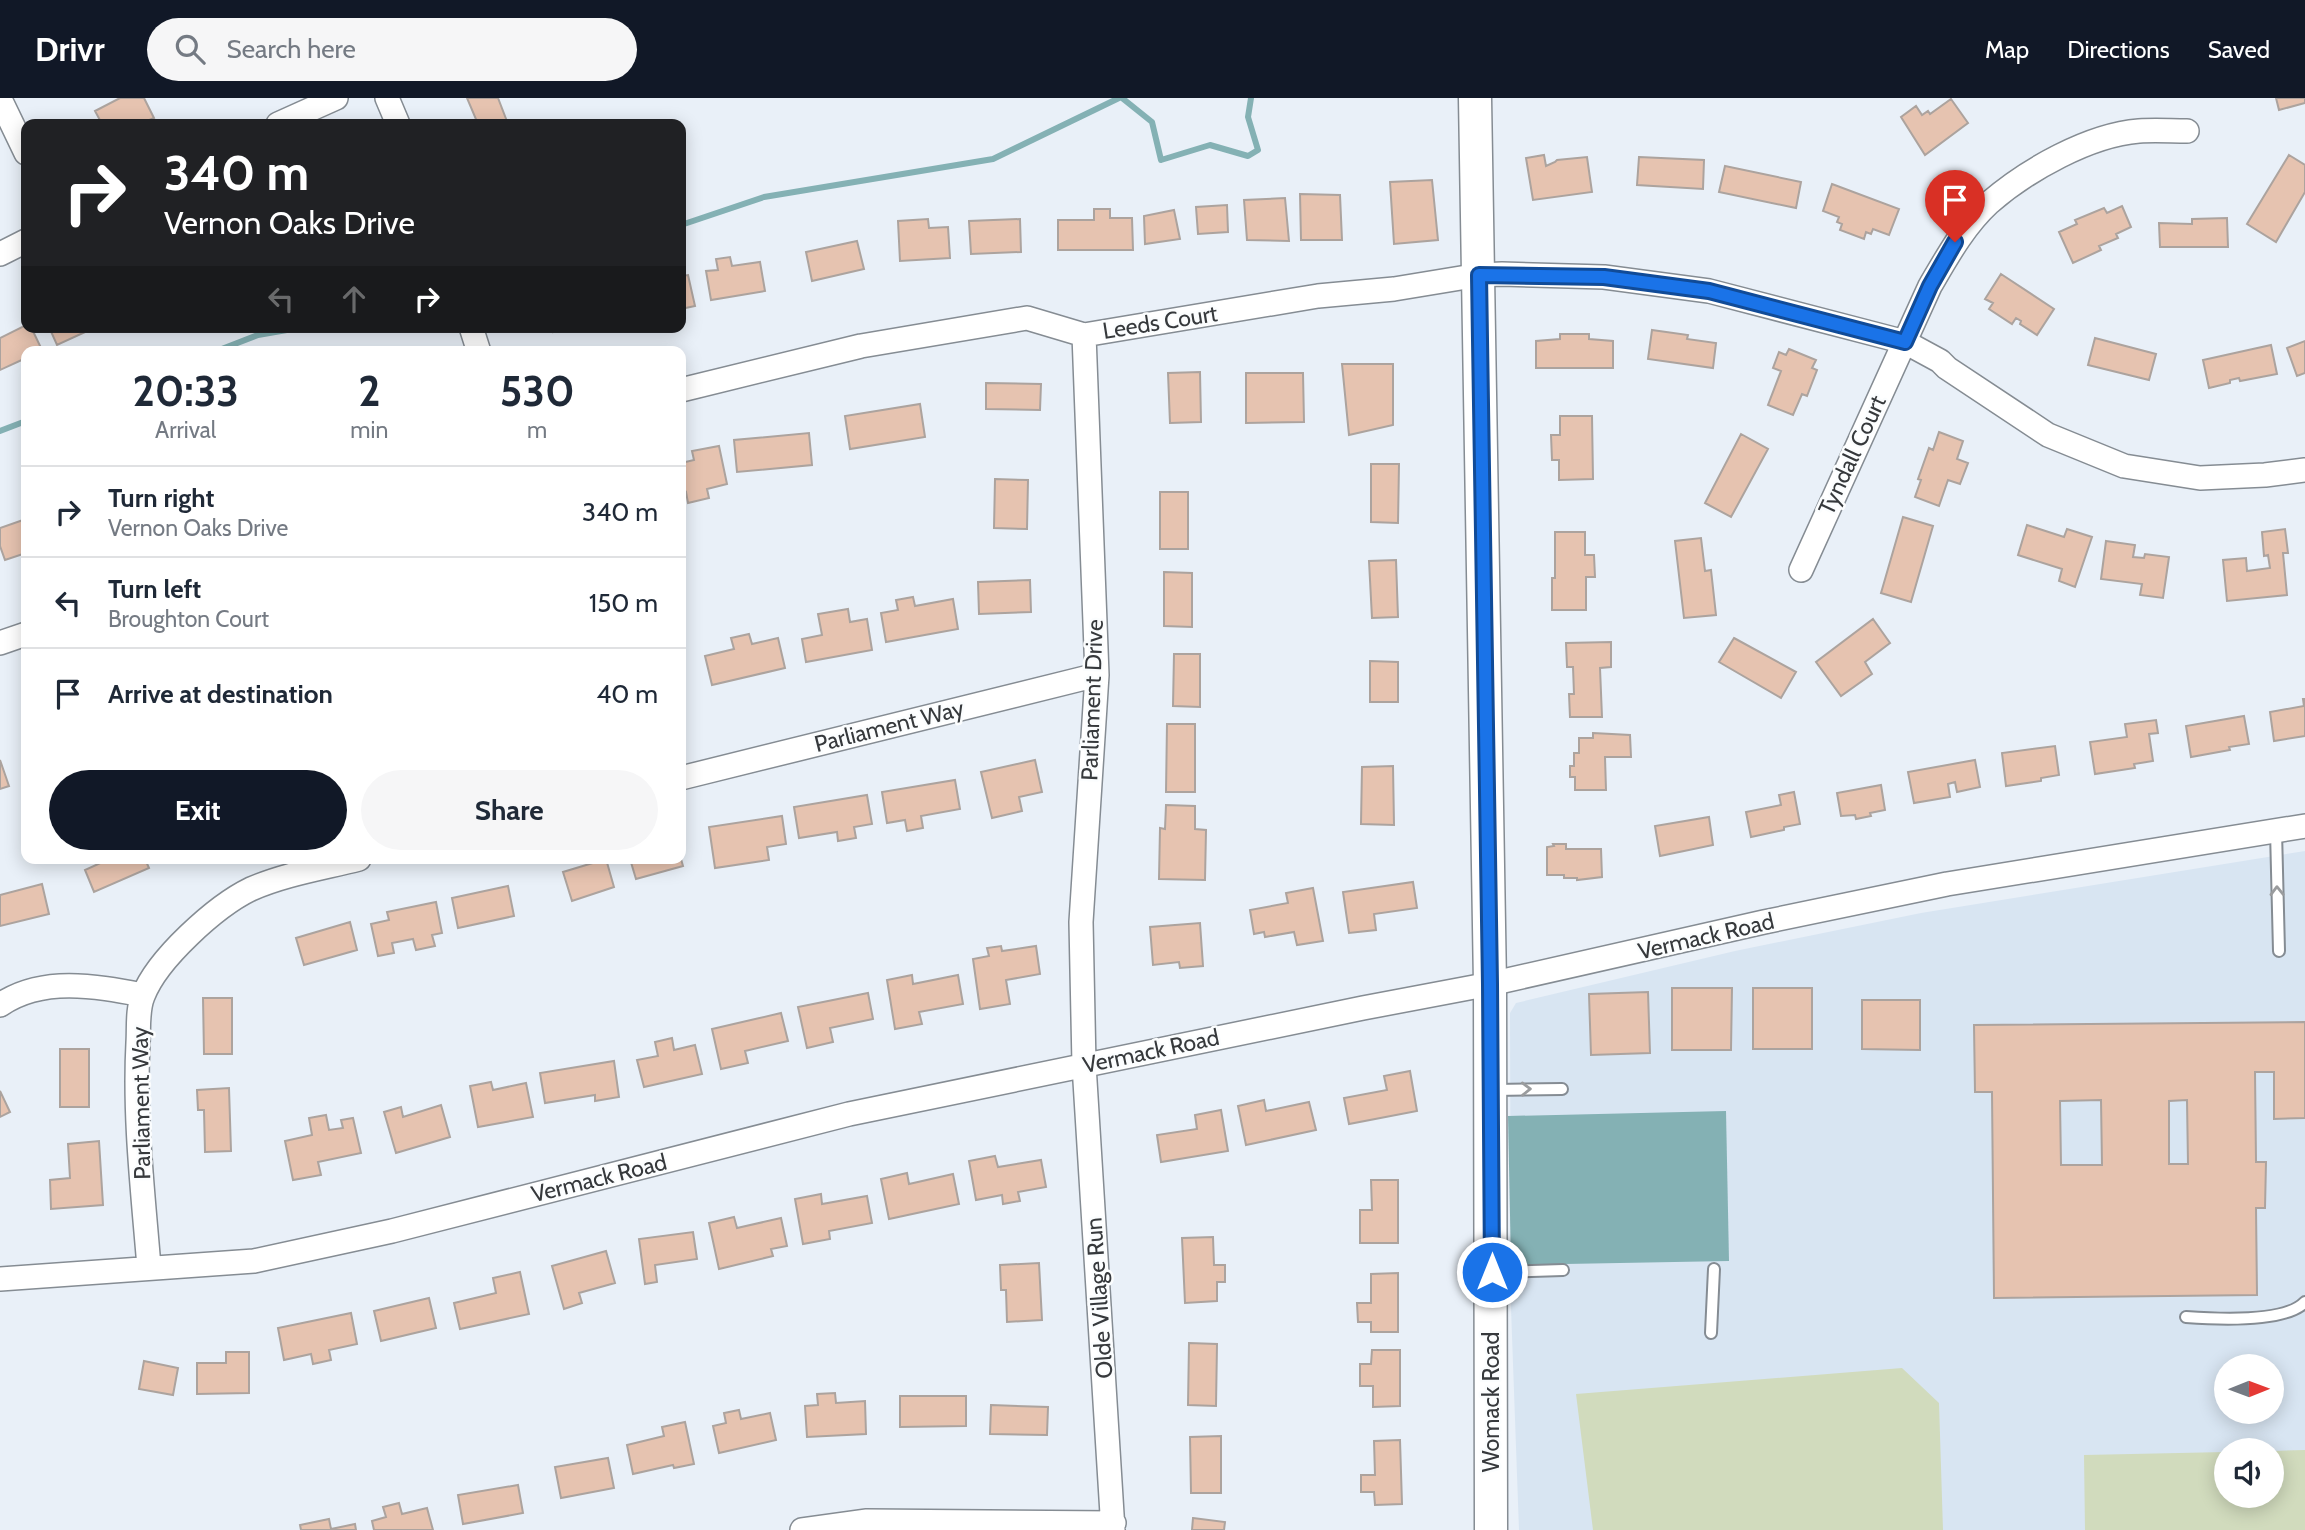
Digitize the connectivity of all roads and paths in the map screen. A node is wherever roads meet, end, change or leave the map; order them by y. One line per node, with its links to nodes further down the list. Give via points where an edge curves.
1 (336, 98): 5 (street)
2 (387, 98): 6 (street)
3 (1475, 98): 11 (street, Womack Road)
4 (0, 99): 8 (street)
5 (289, 119)
6 (396, 119)
7 (2188, 131): 13 (street, Tyndall Court, via 2138,131 2092,142 2011,187 1955,242)
8 (21, 143)
9 (21, 244): 10 (street)
10 (0, 254)
11 (1479, 275): 12 (street, Leeds Court); 13 (street, Leeds Court, via 1604,277 1709,291); 25 (street, Womack Road)
12 (1084, 335): 14 (street, Leeds Court, via 1027,318 861,346); 19 (street, Parliament Drive)
13 (1905, 342): 15 (street, Leeds Court, via 2048,435 2124,466 2200,478); 16 (street, Tyndall Court)
14 (686, 389)
15 (2305, 470)
16 (1801, 570)
17 (21, 636): 18 (street)
18 (0, 643)
19 (1097, 675): 20 (street, Parliament Way); 28 (street, Parliament Drive, via 1081,922)
20 (686, 777)
21 (2305, 826): 22 (street, Vermack Road)
22 (2276, 831): 24 (lane, one-way to 22); 25 (street, Vermack Road, via 1947,884)
23 (339, 864): 26 (street, Parliament Way, via 249,890 206,919 169,954)
24 (2279, 951)
25 (1490, 984): 28 (street, Vermack Road); 30 (street, Womack Road)
26 (143, 995): 27 (street, via 102,987 45,986); 31 (street, Parliament Way, via 136,1069)
27 (0, 1005)
28 (1084, 1065): 31 (street, Vermack Road, via 849,1114 392,1231 254,1261); 39 (street, Olde Village Run)
29 (1562, 1088): 30 (lane, one-way to 29)
30 (1491, 1090): 34 (street, Womack Road)
31 (149, 1267): 35 (street, Vermack Road)
32 (1714, 1269): 38 (lane)
33 (1563, 1270): 34 (lane)
34 (1492, 1272): 41 (street, Womack Road)
35 (0, 1279)
36 (2305, 1302): 37 (lane, via 2299,1308 2255,1318)
37 (2186, 1317)
38 (1711, 1333)
39 (1114, 1527): 40 (street, via 867,1521)
40 (802, 1530)
41 (1491, 1530)

